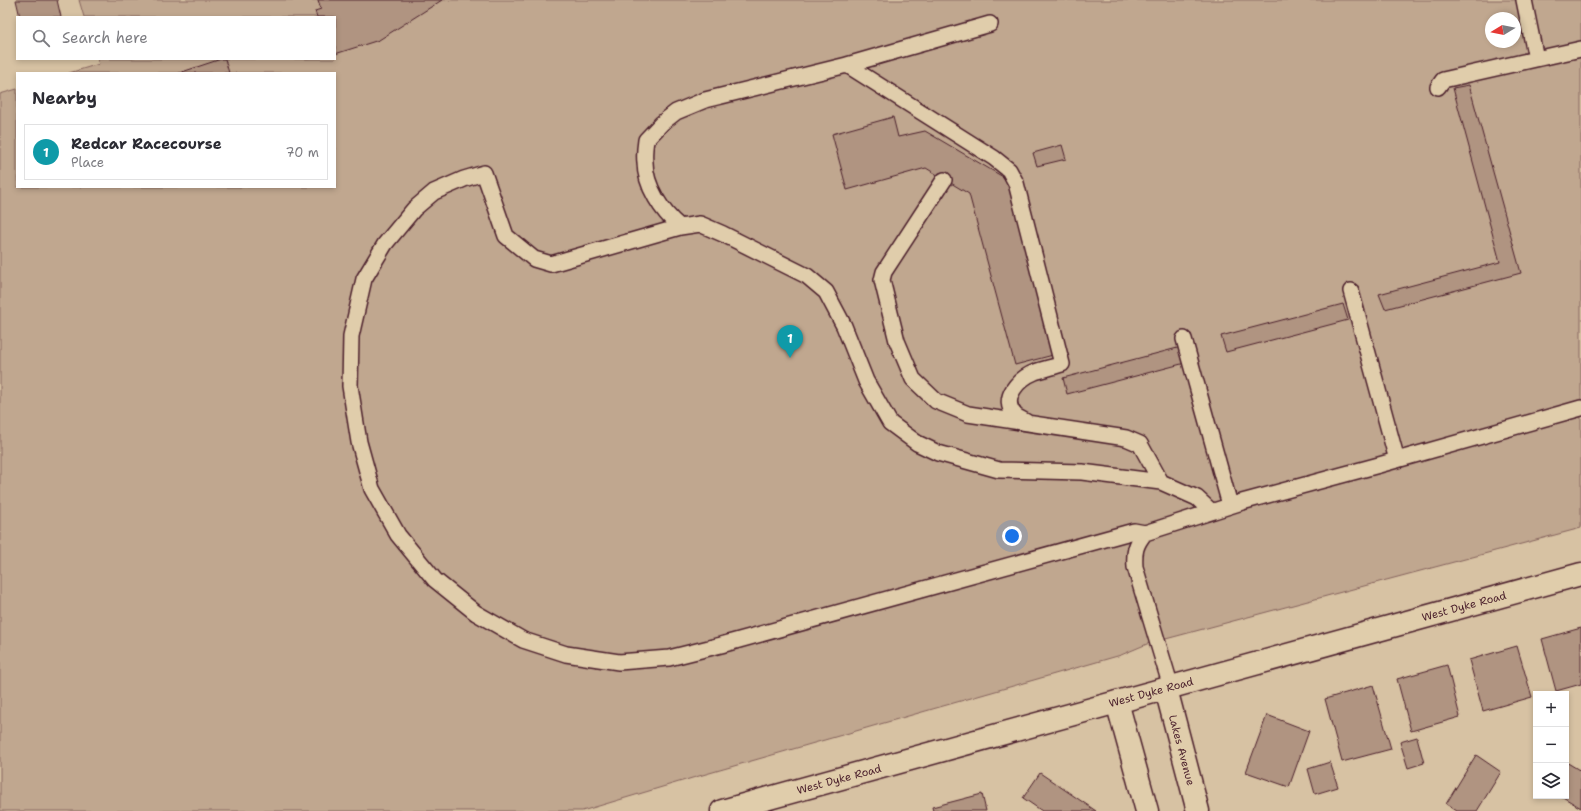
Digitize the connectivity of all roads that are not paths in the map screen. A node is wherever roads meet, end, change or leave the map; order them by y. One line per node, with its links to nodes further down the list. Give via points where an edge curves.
1 (1524, 0): 4 (lane)
2 (990, 24): 5 (lane)
3 (1581, 49): 4 (lane)
4 (1536, 59): 6 (lane, via 1443,80)
5 (847, 65): 8 (lane, via 705,100 676,112 662,123 646,140 644,164 652,190 669,217); 12 (lane, via 967,147 994,158 1009,170 1016,183 1062,364 1034,372 1013,389 1009,399 1010,406 1014,414)
6 (1438, 87)
7 (944, 180): 12 (lane, via 884,272 882,280 897,341 913,379 936,401 968,414)
8 (680, 226): 14 (lane, via 700,224 723,234 807,276 826,292 844,326 866,381 890,423 917,443 938,454 999,470 1082,472); 17 (lane, via 551,264 534,259 506,236 484,173 434,192 414,209 385,244 364,280 351,336 350,386 359,442 372,489 398,535 436,580 476,613 523,640 566,654 619,662 669,658 1134,531)
9 (1351, 291): 13 (lane)
10 (1184, 339): 15 (lane)
11 (1581, 408): 13 (lane)
12 (1028, 423): 14 (lane, via 1126,438 1140,444)
13 (1398, 460): 15 (lane)
14 (1161, 482): 16 (lane, via 1197,498)
15 (1230, 505): 16 (lane)
16 (1211, 511): 17 (lane)
17 (1145, 533): 19 (lane, via 1137,543 1134,555 1135,568)
18 (1581, 574): 19 (street, West Dyke Road)
19 (1168, 688): 20 (street, West Dyke Road); 23 (street, Lakes Avenue)
20 (1116, 702): 21 (street, West Dyke Road); 22 (street)
21 (722, 811)
22 (1147, 811)
23 (1198, 811)

